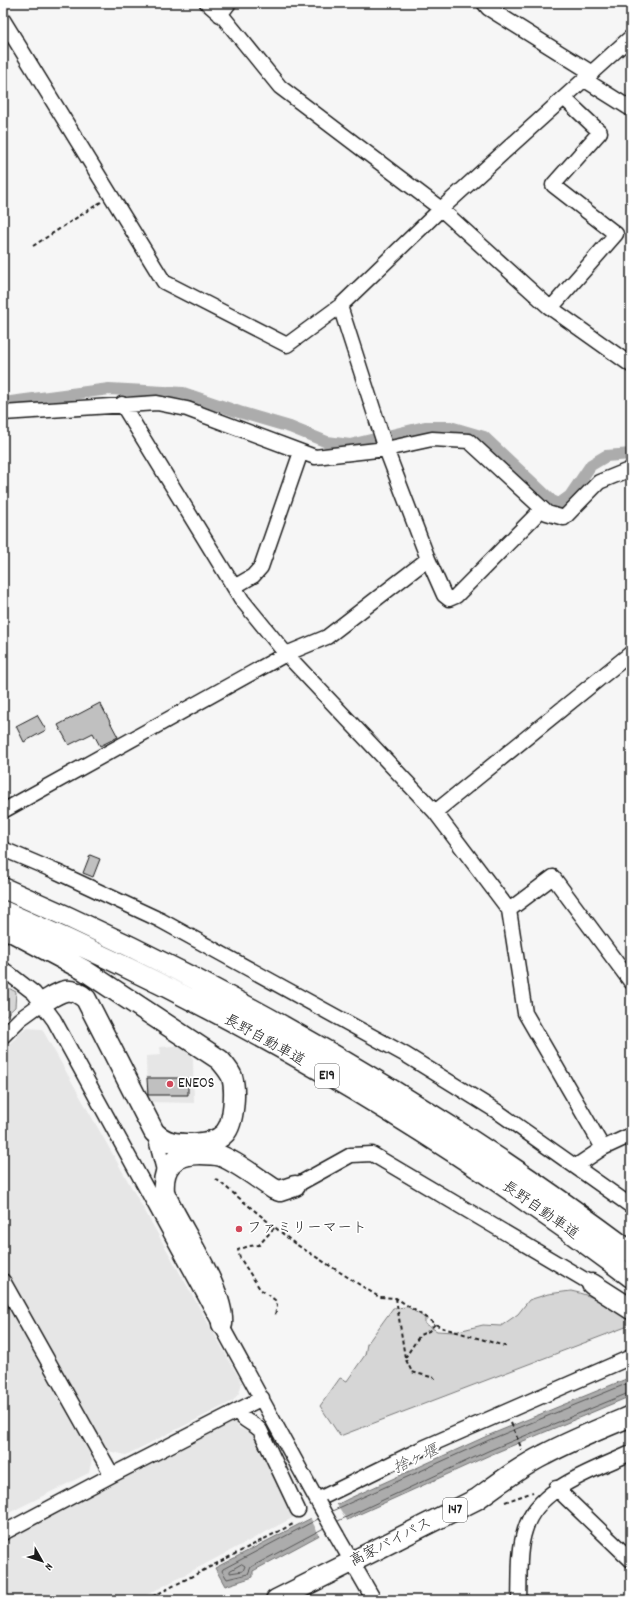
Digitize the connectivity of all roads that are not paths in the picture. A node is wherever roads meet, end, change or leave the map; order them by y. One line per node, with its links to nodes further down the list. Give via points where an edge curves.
1 (207, 3): 4 (street)
2 (229, 3): 4 (street)
3 (484, 3): 7 (street)
4 (220, 15): 10 (street, via 280,87)
5 (3, 20): 11 (street, via 164,282 287,345)
6 (631, 37): 7 (street)
7 (588, 76): 8 (street); 9 (street)
8 (564, 98): 10 (street); 12 (street, via 600,132 553,185 616,234)
9 (631, 109)
10 (441, 209): 11 (street); 12 (street)
11 (340, 306): 16 (street)
12 (551, 308): 13 (street)
13 (631, 365)
14 (122, 404): 15 (street); 17 (street, via 157,403 187,409); 21 (street)
15 (3, 413)
16 (386, 449): 17 (street, via 315,457); 19 (street, via 432,439 469,441); 20 (street)
17 (301, 452): 21 (street, via 261,567 253,576)
18 (631, 469): 19 (street, via 599,482 564,518)
19 (542, 509): 20 (street, via 456,596 449,599 444,595)
20 (428, 559): 23 (street, via 327,637)
21 (234, 587): 23 (street)
22 (631, 653): 25 (street)
23 (286, 654): 24 (street); 25 (street)
24 (3, 810)
25 (435, 812): 28 (street)
26 (3, 849): 40 (street, via 160,920 278,984 406,1055 498,1112)
27 (3, 888): 44 (highway, 長野自動車道 / E19, via 103,933 199,981 350,1065 442,1120)
28 (509, 910): 32 (street, via 553,877); 38 (street, via 525,1013)
29 (3, 911): 45 (highway, 長野自動車道 / E19, via 94,952 188,999 338,1082 492,1178)
30 (3, 927): 36 (highway, via 84,970 220,1060 228,1069 234,1084 232,1118)
31 (3, 969): 33 (street, via 34,993)
32 (631, 982)
33 (42, 1003): 34 (street); 35 (highway, via 68,990 74,990 86,999); 49 (street)
34 (3, 1036)
35 (154, 1132): 36 (highway, via 168,1143 178,1144 213,1141); 41 (street)
36 (225, 1133): 39 (street, via 228,1152)
37 (631, 1135): 38 (street)
38 (603, 1148): 40 (street)
39 (235, 1165): 41 (highway, via 220,1156 188,1154 174,1160); 42 (highway, via 274,1189 280,1191)
40 (576, 1166): 43 (street)
41 (165, 1174): 49 (highway, via 164,1192 217,1295)
42 (295, 1186): 47 (street, via 351,1155 372,1154)
43 (631, 1206)
44 (631, 1252)
45 (631, 1277)
46 (3, 1281): 55 (street)
47 (592, 1284): 48 (highway)
48 (631, 1309)
49 (222, 1324): 51 (street)
50 (631, 1357): 57 (street, via 423,1448)
51 (262, 1398): 52 (street); 57 (street)
52 (237, 1411): 55 (street); 58 (street, via 243,1420 260,1430)
53 (631, 1416): 61 (highway, 高家バイパス / 147, via 543,1455 478,1499)
54 (631, 1453): 56 (street)
55 (112, 1475): 59 (street)
56 (556, 1488): 60 (street); 64 (street, via 531,1516 525,1529)
57 (318, 1502): 61 (street, bridge)
58 (298, 1510)
59 (3, 1533)
60 (631, 1560)
61 (352, 1562): 62 (highway, 高家バイパス / 147); 63 (street)
62 (276, 1600)
63 (374, 1600)
64 (519, 1600)

